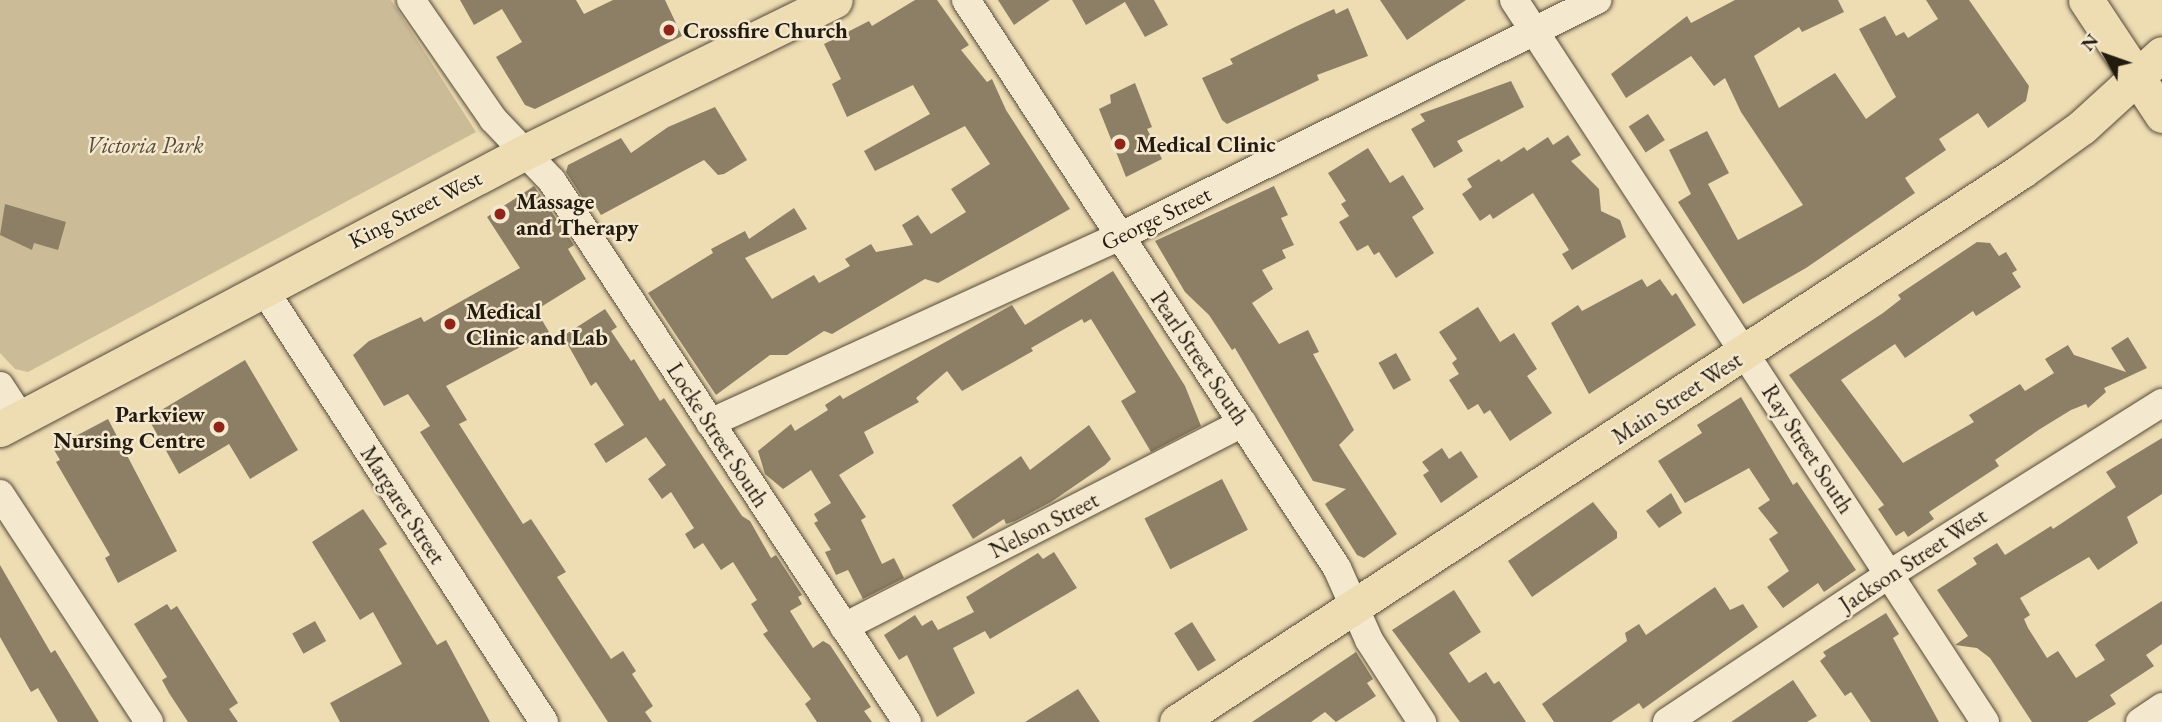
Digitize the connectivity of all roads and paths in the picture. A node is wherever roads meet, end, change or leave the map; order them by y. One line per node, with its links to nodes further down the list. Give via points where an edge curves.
1 (411, 0): 11 (street, Locke Street South, via 461,76)
2 (835, 0): 11 (main road, King Street West)
3 (966, 0): 12 (street, Pearl Street South)
4 (1514, 0): 7 (street, Ray Street South)
5 (1597, 0): 7 (street, George Street)
6 (2085, 0): 9 (main road)
7 (1535, 31): 12 (street, George Street); 14 (street, Ray Street South)
8 (2162, 54): 9 (main road, Main Street West)
9 (2136, 77): 10 (main road); 14 (main road, Main Street West, via 2082,127 2021,172)
10 (2162, 115)
11 (523, 153): 13 (main road, King Street West); 17 (street, Locke Street South, via 552,181)
12 (1119, 237): 17 (street, George Street); 18 (street, Pearl Street South)
13 (263, 288): 19 (main road, King Street West); 26 (street, Margaret Street)
14 (1745, 354): 21 (street, Ray Street South); 22 (main road, Main Street West)
15 (0, 386): 19 (street)
16 (2162, 403): 21 (street, Jackson Street West)
17 (710, 423): 23 (street, Locke Street South)
18 (1243, 423): 22 (street, Pearl Street South, via 1337,568); 23 (street, Nelson Street)
19 (10, 424)
20 (0, 494): 25 (street)
21 (1890, 574): 30 (street, Jackson Street West); 31 (street, Ray Street South)
22 (1355, 605): 28 (main road, Main Street West); 29 (street, Pearl Street South, via 1369,639)
23 (844, 627): 27 (street, Locke Street South)
24 (2162, 707): 32 (street)
25 (149, 722)
26 (544, 722)
27 (906, 722)
28 (1177, 722)
29 (1422, 722)
30 (1667, 722)
31 (1985, 722)
32 (2140, 722)

